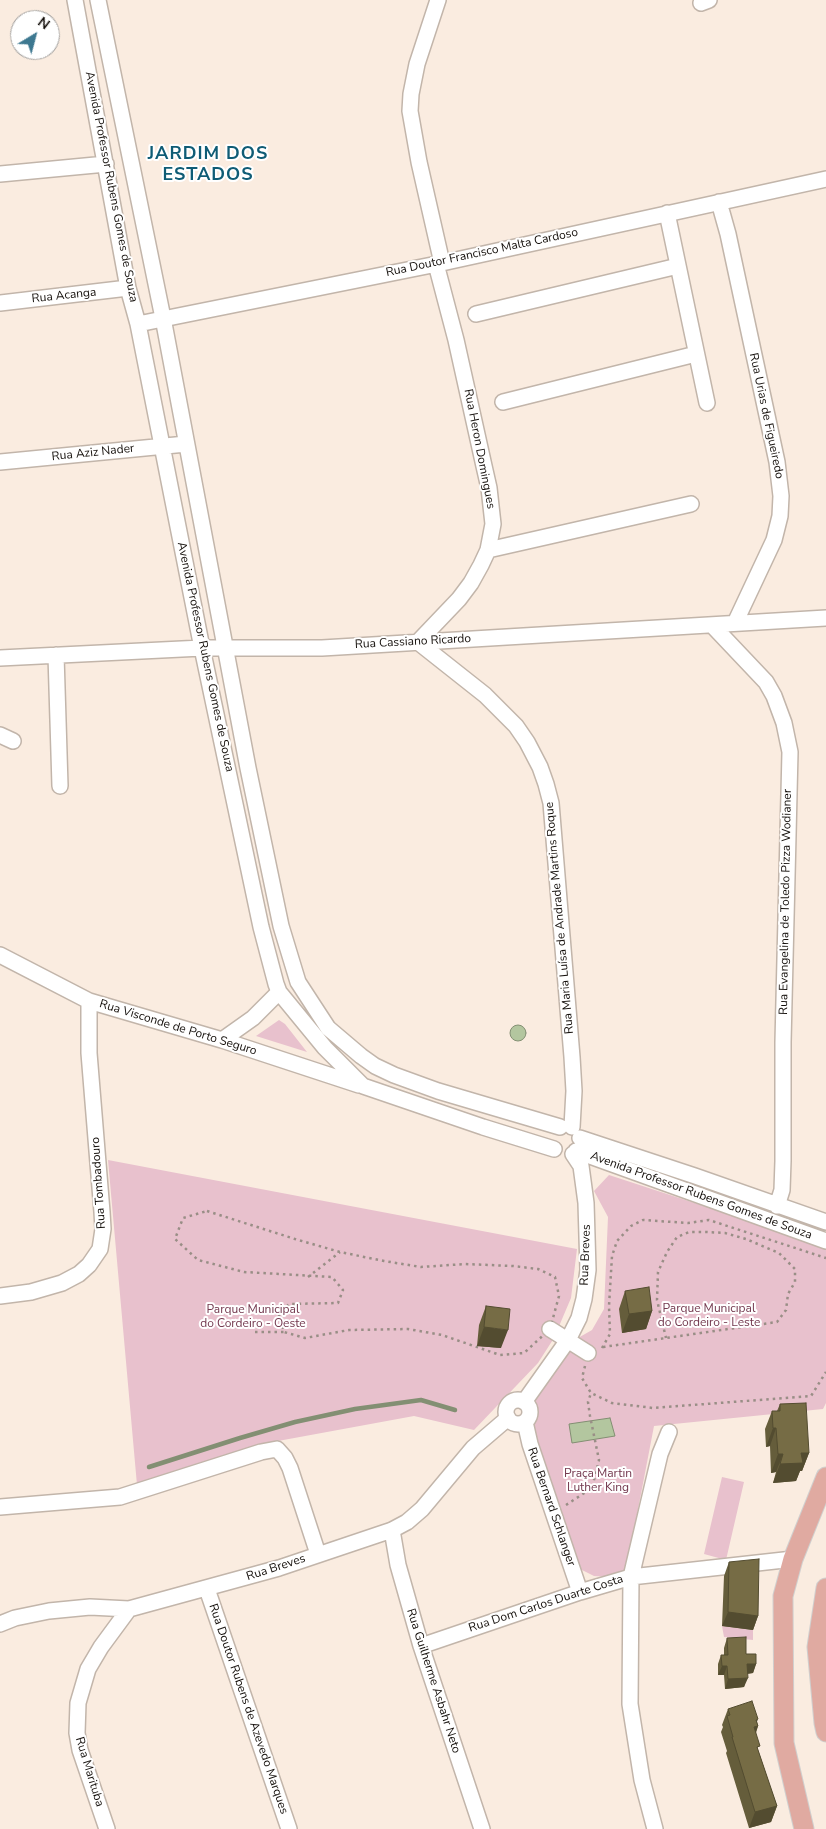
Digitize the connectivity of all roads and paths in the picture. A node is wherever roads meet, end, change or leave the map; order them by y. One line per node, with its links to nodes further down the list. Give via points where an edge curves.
1 (438, 0): 9 (street, Rua Heron Domingues, via 417,64 410,111)
2 (99, 5): 3 (street); 14 (street, Avenida Professor Rubens Gomes de Souza)
3 (77, 6): 4 (street, Avenida Professor Rubens Gomes de Souza)
4 (106, 164): 5 (street); 11 (street, Avenida Professor Rubens Gomes de Souza)
5 (0, 174)
6 (826, 179): 7 (street, Rua Doutor Francisco Malta Cardoso)
7 (719, 202): 8 (street, Rua Doutor Francisco Malta Cardoso); 25 (street, Rua Urias de Figueiredo, via 777,462 781,496 774,540)
8 (667, 213): 9 (street, Rua Doutor Francisco Malta Cardoso); 10 (street)
9 (439, 264): 14 (street, Rua Doutor Francisco Malta Cardoso); 23 (street, Rua Heron Domingues, via 489,488 493,524)
10 (678, 266): 13 (street); 16 (street)
11 (128, 288): 12 (street, Rua Acanga); 15 (street, Avenida Professor Rubens Gomes de Souza)
12 (0, 303)
13 (476, 314)
14 (163, 318): 15 (street, Rua Doutor Francisco Malta Cardoso); 19 (street, Avenida Professor Rubens Gomes de Souza)
15 (138, 324): 20 (street, Avenida Professor Rubens Gomes de Souza)
16 (696, 354): 17 (street); 18 (street)
17 (503, 402)
18 (707, 403)
19 (186, 444): 20 (street, Rua Aziz Nader); 29 (street, Avenida Professor Rubens Gomes de Souza)
20 (162, 446): 21 (street, Rua Aziz Nader); 28 (street, Avenida Professor Rubens Gomes de Souza)
21 (0, 462)
22 (691, 504): 23 (street)
23 (488, 550): 27 (street, Rua Heron Domingues, via 471,583)
24 (826, 618): 25 (street, Rua Cassiano Ricardo)
25 (735, 623): 26 (street, Rua Cassiano Ricardo)
26 (712, 625): 27 (street, Rua Cassiano Ricardo); 44 (street, Rua Evangelina de Toledo Pizza Wodianer, via 766,682 784,723 790,752 783,1161 782,1190)
27 (418, 642): 29 (street, Rua Cassiano Ricardo, via 322,648); 42 (street, Rua Maria Luísa de Andrade Martins Roque, via 485,695 516,726 536,759 546,784 551,803 572,1057)
28 (202, 648): 29 (street, Rua Cassiano Ricardo); 30 (street, Rua Cassiano Ricardo); 34 (street, Avenida Professor Rubens Gomes de Souza)
29 (226, 648): 33 (street, Avenida Professor Rubens Gomes de Souza)
30 (56, 655): 31 (street, Rua Cassiano Ricardo); 32 (street)
31 (0, 658)
32 (60, 786)
33 (282, 926): 34 (street, via 275,932); 35 (street, Avenida Professor Rubens Gomes de Souza)
34 (261, 927): 37 (street, Avenida Professor Rubens Gomes de Souza)
35 (288, 954): 37 (street, via 277,951); 42 (street, Avenida Professor Rubens Gomes de Souza, via 298,982 328,1028 375,1066)
36 (0, 955): 39 (street, Rua Visconde de Porto Seguro)
37 (269, 959): 38 (street, Avenida Professor Rubens Gomes de Souza)
38 (279, 992): 40 (street); 41 (street, Avenida Professor Rubens Gomes de Souza, via 325,1048)
39 (89, 1000): 40 (street, Rua Visconde de Porto Seguro); 52 (street, Rua Tombadouro, via 89,1053 103,1229 100,1249 79,1274 62,1283)
40 (222, 1040): 41 (street, Rua Visconde de Porto Seguro)
41 (363, 1086): 43 (street, Avenida Professor Rubens Gomes de Souza)
42 (572, 1140): 43 (street, Avenida Professor Rubens Gomes de Souza, via 560,1154); 43 (street, Rua Maria Luísa de Andrade Martins Roque, via 554,1132); 44 (street, Avenida Professor Rubens Gomes de Souza, via 696,1176); 48 (street, Avenida Professor Rubens Gomes de Souza); 57 (street, Rua Breves, via 583,1171 588,1270 579,1318)
43 (554, 1149)
44 (777, 1206): 45 (street, Avenida Professor Rubens Gomes de Souza)
45 (826, 1222)
46 (688, 1223): 47 (path); 50 (path, via 709,1220); 58 (path, via 643,1220 631,1226 618,1241 612,1256 610,1334)
47 (689, 1232): 56 (path, via 677,1237 658,1272 657,1300); 56 (path, via 725,1234 779,1253 794,1269 795,1282 788,1294 786,1310 777,1322)
48 (826, 1241)
49 (340, 1252): 51 (path); 51 (path, via 207,1211 183,1218 175,1239 198,1260 244,1272); 53 (path, via 421,1267 465,1264 538,1269 555,1278 559,1296)
50 (826, 1258)
51 (308, 1277): 55 (path, via 332,1277 343,1290 338,1303 289,1304 279,1315)
52 (0, 1296)
53 (550, 1329): 55 (path, via 524,1353 500,1355 442,1335 408,1329 349,1330 305,1338); 57 (street)
54 (255, 1332): 55 (path)
55 (284, 1332)
56 (666, 1338): 58 (path)
57 (568, 1340): 59 (street); 62 (street, Rua Breves)
58 (603, 1347): 59 (path)
59 (588, 1352): 61 (path, via 582,1378)
60 (826, 1372): 61 (path, via 811,1396 802,1397 653,1408 612,1403)
61 (591, 1393): 68 (path, via 588,1402 599,1460 592,1488)
62 (524, 1402): 63 (street, via 510,1404); 64 (street, via 530,1412)
63 (508, 1418): 64 (street, via 514,1423); 69 (street, Rua Breves, via 474,1448 422,1509)
64 (525, 1422): 68 (street, Rua Bernard Schlanger)
65 (668, 1432): 72 (street)
66 (826, 1477): 71 (main road)
67 (0, 1507): 70 (street, via 120,1497 277,1449 290,1468)
68 (552, 1511): 75 (street, Rua Bernard Schlanger)
69 (392, 1530): 70 (street, Rua Breves); 78 (street, Rua Guilherme Asbahr Neto)
70 (318, 1554): 74 (street, Rua Breves)
71 (793, 1559): 72 (street, Rua Dom Carlos Duarte Costa); 84 (main road, via 784,1596 784,1743)
72 (631, 1577): 75 (street, Rua Dom Carlos Duarte Costa); 83 (street, via 630,1704 642,1780)
73 (826, 1588): 79 (main road, via 817,1647)
74 (207, 1589): 76 (street, Rua Breves); 81 (street, Rua Doutor Rubens de Azevedo Marques)
75 (580, 1592): 78 (street, Rua Dom Carlos Duarte Costa)
76 (130, 1609): 77 (street, Rua Breves, via 90,1607 49,1611); 80 (street, Rua Marituba, via 88,1670 78,1702 80,1750)
77 (0, 1624)
78 (420, 1646): 82 (street, Rua Guilherme Asbahr Neto)
79 (825, 1726)
80 (107, 1829)
81 (289, 1829)
82 (482, 1829)
83 (654, 1829)
84 (804, 1829)

